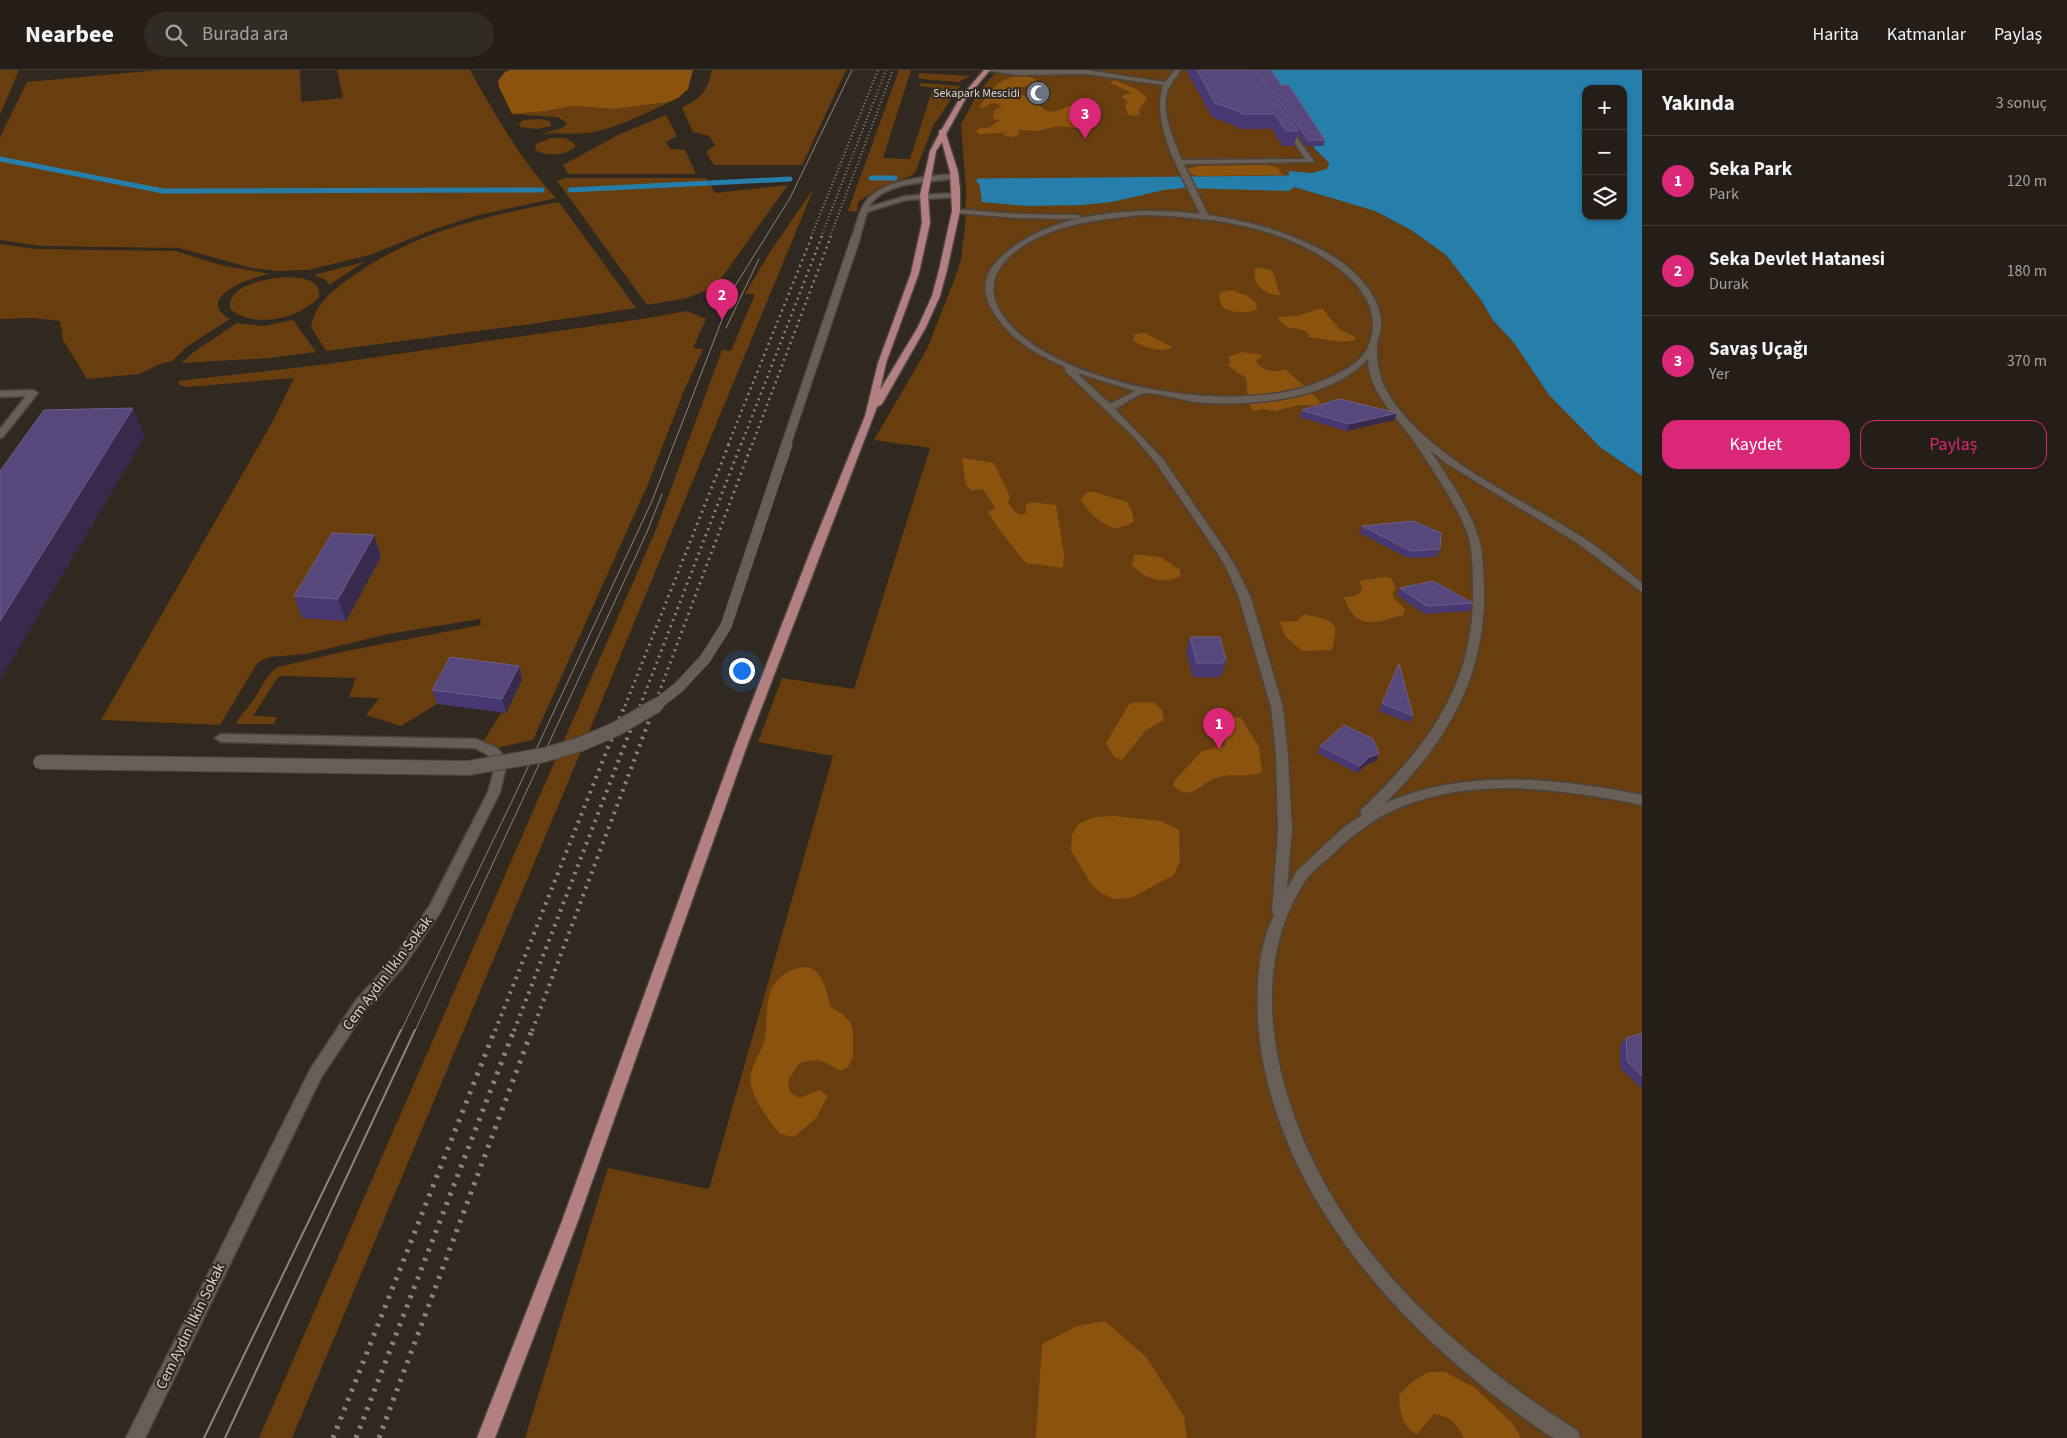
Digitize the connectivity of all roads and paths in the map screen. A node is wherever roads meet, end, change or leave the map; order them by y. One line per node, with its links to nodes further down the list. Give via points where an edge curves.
1 (987, 70): 4 (street, via 1086,72); 8 (main road, via 962,99)
2 (1129, 70): 4 (street)
3 (1178, 70): 5 (street)
4 (1139, 80): 5 (street); 6 (street)
5 (1167, 84): 9 (street, via 1160,97 1166,134)
6 (1151, 89)
7 (1280, 118): 9 (street, via 1310,161)
8 (942, 131): 10 (main road); 11 (main road, via 933,150)
9 (1179, 162): 17 (street)
10 (955, 176): 11 (street); 13 (main road)
11 (928, 178): 12 (main road); 14 (street, via 880,192)
12 (924, 195): 13 (street); 14 (street); 23 (main road, via 926,223 915,273 882,363)
13 (956, 195): 15 (main road)
14 (864, 211): 28 (street, bridge, via 726,626 718,644 685,684 650,710 581,745 500,765 426,768)
15 (956, 211): 16 (street, via 1017,216); 23 (main road, via 936,296 917,336)
16 (1104, 216): 17 (street, via 1162,213); 19 (street, via 1069,224 1023,242 991,272 989,296 1006,327)
17 (1204, 216): 18 (street, via 1286,236 1341,266 1355,278 1372,302 1378,325)
18 (1373, 348): 20 (street, via 1356,366 1329,382 1278,397 1225,400 1169,396); 24 (street, via 1376,376 1393,408)
19 (1060, 362): 20 (street, via 1111,382); 22 (street)
20 (1144, 390): 22 (street)
21 (0, 394): 25 (street, via 33,393)
22 (1110, 408): 31 (street, via 1160,461 1201,519 1232,569 1245,598 1277,707 1284,830)
23 (870, 416): 33 (main road, via 742,743 570,1221)
24 (1410, 428): 26 (street, via 1450,462 1580,540); 30 (street, via 1427,452 1472,535 1479,586 1475,645 1454,704 1437,736 1405,776)
25 (0, 435)
26 (1642, 588)
27 (221, 738): 32 (street, Cem Aydın İlkin Sokak, via 476,744 497,754 501,773 435,909 399,962 337,1038 316,1073)
28 (40, 762)
29 (1642, 800): 30 (street, via 1571,787 1453,788 1408,799 1376,812)
30 (1340, 837): 31 (street, via 1309,867)
31 (1279, 911): 34 (street, via 1264,975 1265,1038 1282,1104 1316,1182 1339,1222 1378,1273 1434,1334 1511,1398)
32 (135, 1438)
33 (486, 1438)
34 (1571, 1438)

